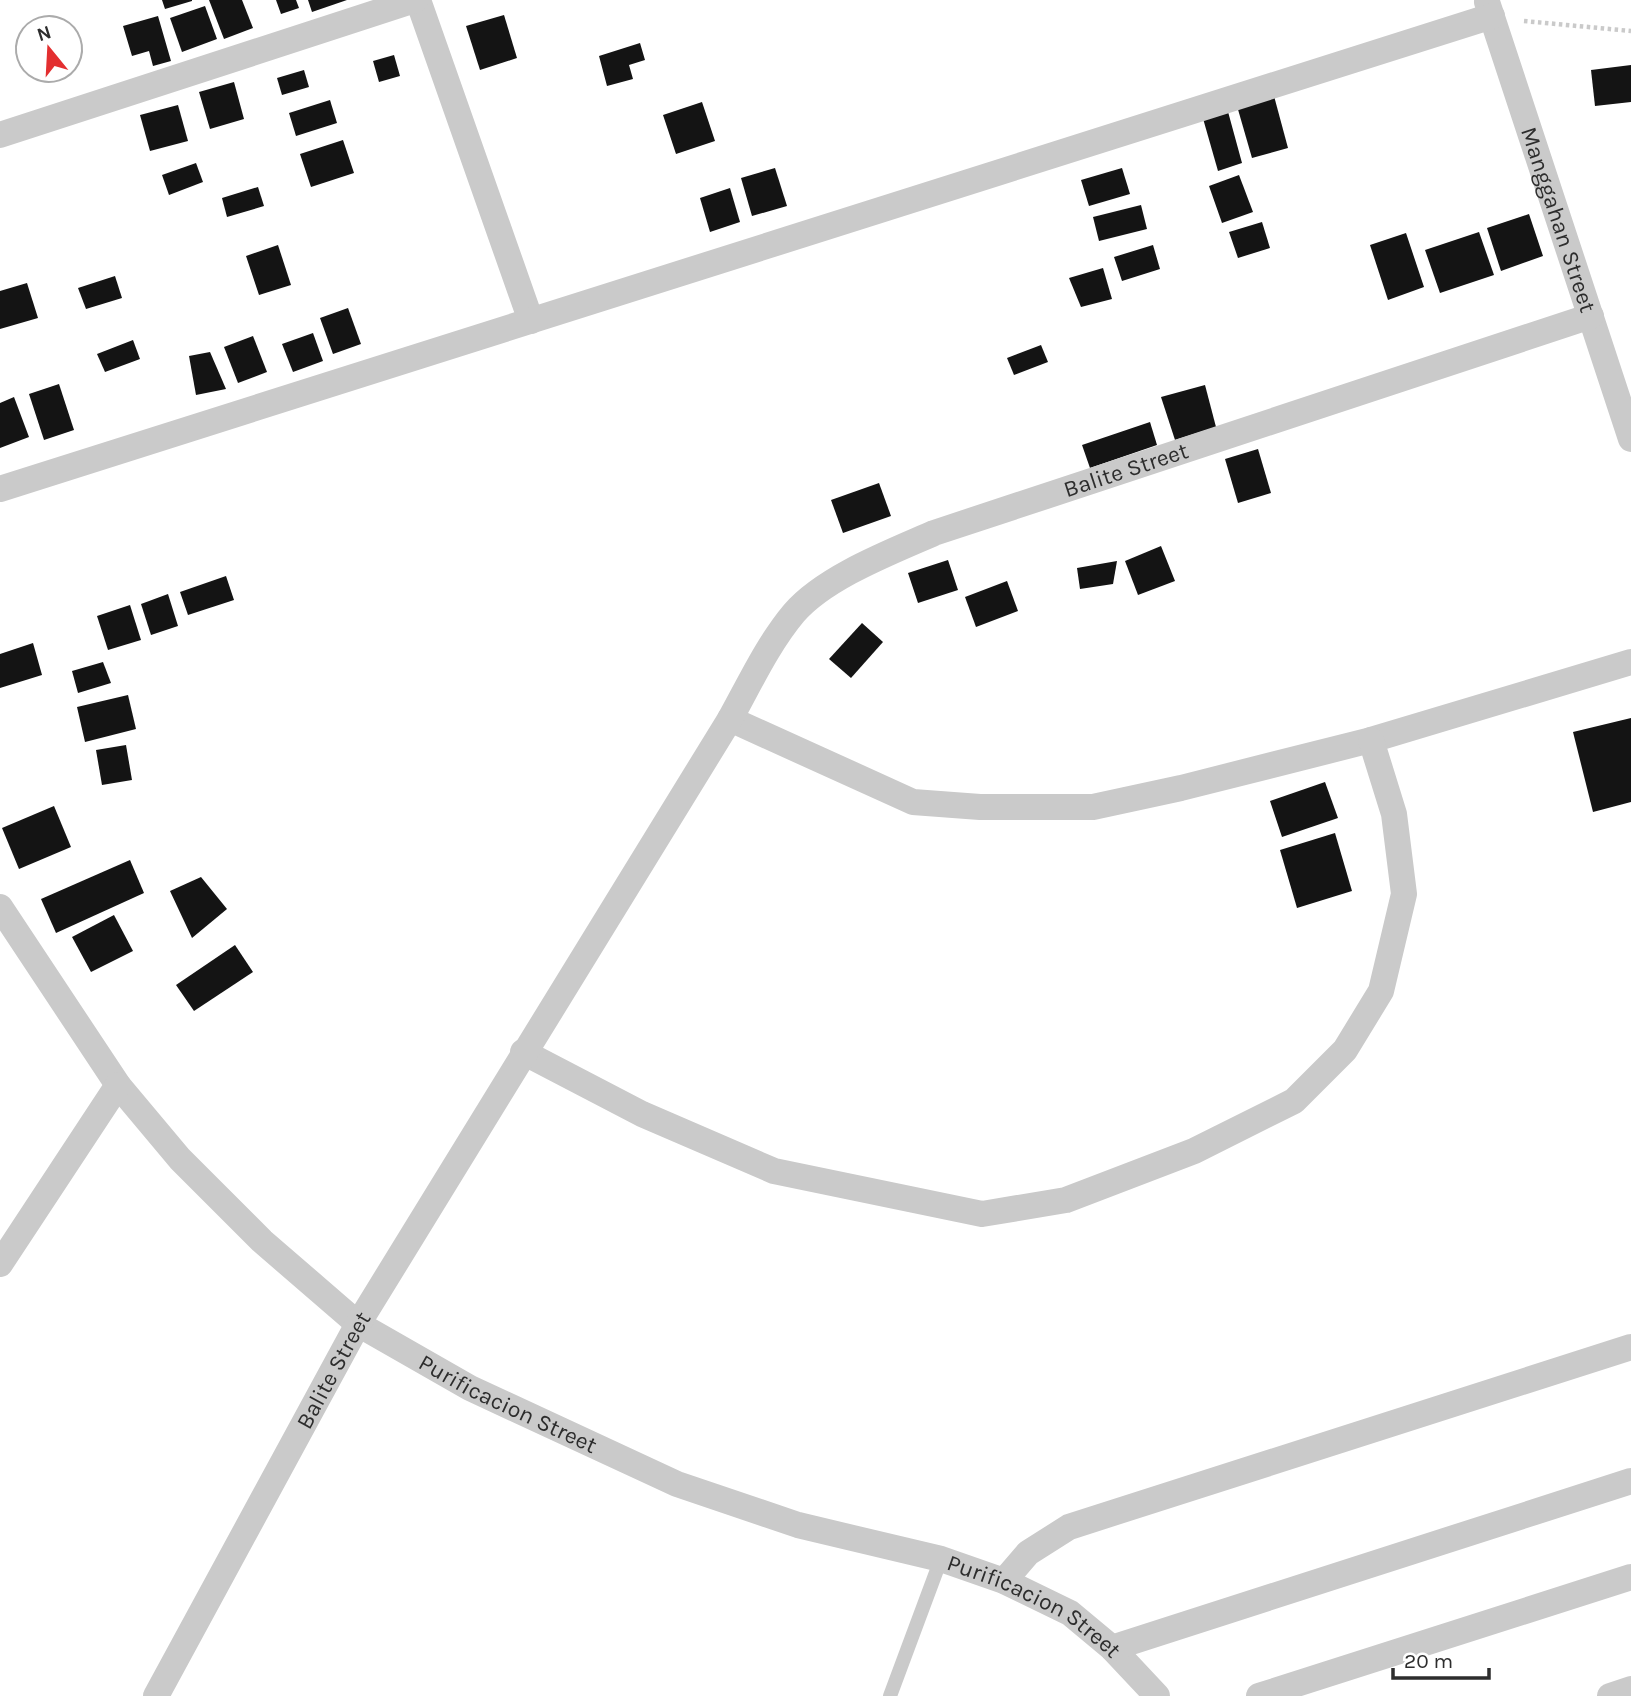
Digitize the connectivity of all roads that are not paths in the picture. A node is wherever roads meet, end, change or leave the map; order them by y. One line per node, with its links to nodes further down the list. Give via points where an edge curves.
1 (417, 0): 3 (street); 5 (street)
2 (1489, 8): 4 (street, Manggahan Street); 5 (street)
3 (0, 135)
4 (1591, 316): 6 (street, Manggahan Street); 9 (street, Balite Street, via 934,533 851,570 796,611 768,650)
5 (531, 321): 7 (street)
6 (1631, 439)
7 (0, 489)
8 (1631, 662): 10 (street)
9 (730, 719): 10 (street, via 913,802 980,807 1093,807); 12 (street, Balite Street)
10 (1371, 740): 12 (street, via 1394,814 1404,894 1381,991 1345,1050 1294,1101 1194,1151 1066,1200 982,1214 774,1171 642,1114)
11 (0, 907): 13 (street, Purificacion Street)
12 (523, 1052): 15 (street, Balite Street)
13 (118, 1085): 14 (street); 15 (street, Purificacion Street, via 180,1159 262,1241)
14 (0, 1264)
15 (358, 1324): 18 (street, Purificacion Street, via 470,1388 677,1484 798,1525); 23 (street, Balite Street)
16 (1631, 1347): 20 (street, via 1069,1527 1028,1553)
17 (1631, 1481): 21 (street)
18 (941, 1559): 20 (street, Purificacion Street); 24 (lane)
19 (1631, 1577): 26 (street)
20 (1004, 1581): 21 (street, Purificacion Street, via 1070,1613)
21 (1112, 1648): 25 (street, Purificacion Street)
22 (1631, 1689): 27 (street)
23 (156, 1696)
24 (890, 1696)
25 (1157, 1696)
26 (1259, 1696)
27 (1610, 1696)

